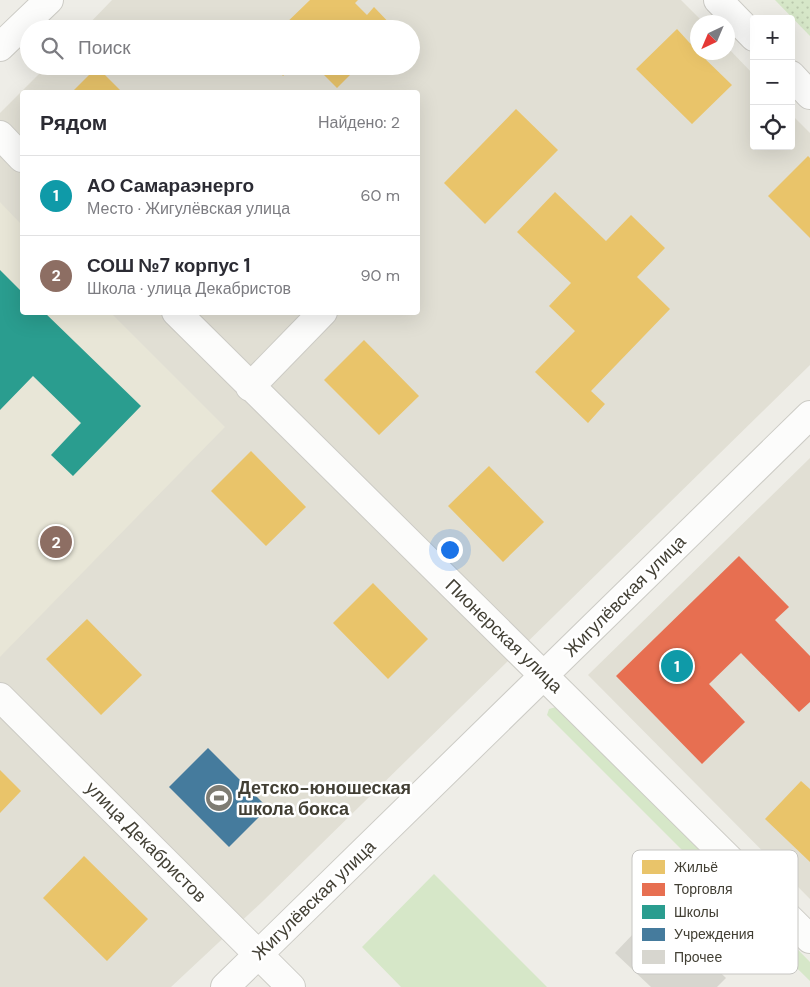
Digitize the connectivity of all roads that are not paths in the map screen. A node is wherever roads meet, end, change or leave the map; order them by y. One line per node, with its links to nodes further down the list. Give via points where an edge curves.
1 (49, 0): 3 (street)
2 (718, 0): 5 (street)
3 (29, 20)
4 (20, 28): 6 (street)
5 (750, 33)
6 (0, 48)
7 (795, 80): 8 (street)
8 (810, 95)
9 (0, 135): 10 (street)
10 (20, 156)
11 (179, 315): 13 (street, Пионерская улица)
12 (320, 315): 13 (street)
13 (250, 387): 15 (street, Пионерская улица)
14 (810, 415): 15 (street, Жигулёвская улица)
15 (545, 676): 17 (street, Пионерская улица); 20 (street, Жигулёвская улица)
16 (0, 697): 20 (street, улица Декабристов)
17 (720, 850)
18 (798, 927): 19 (street, Пионерская улица)
19 (810, 939)
20 (258, 954): 21 (street, Жигулёвская улица); 22 (street, улица Декабристов)
21 (225, 987)
22 (291, 987)

